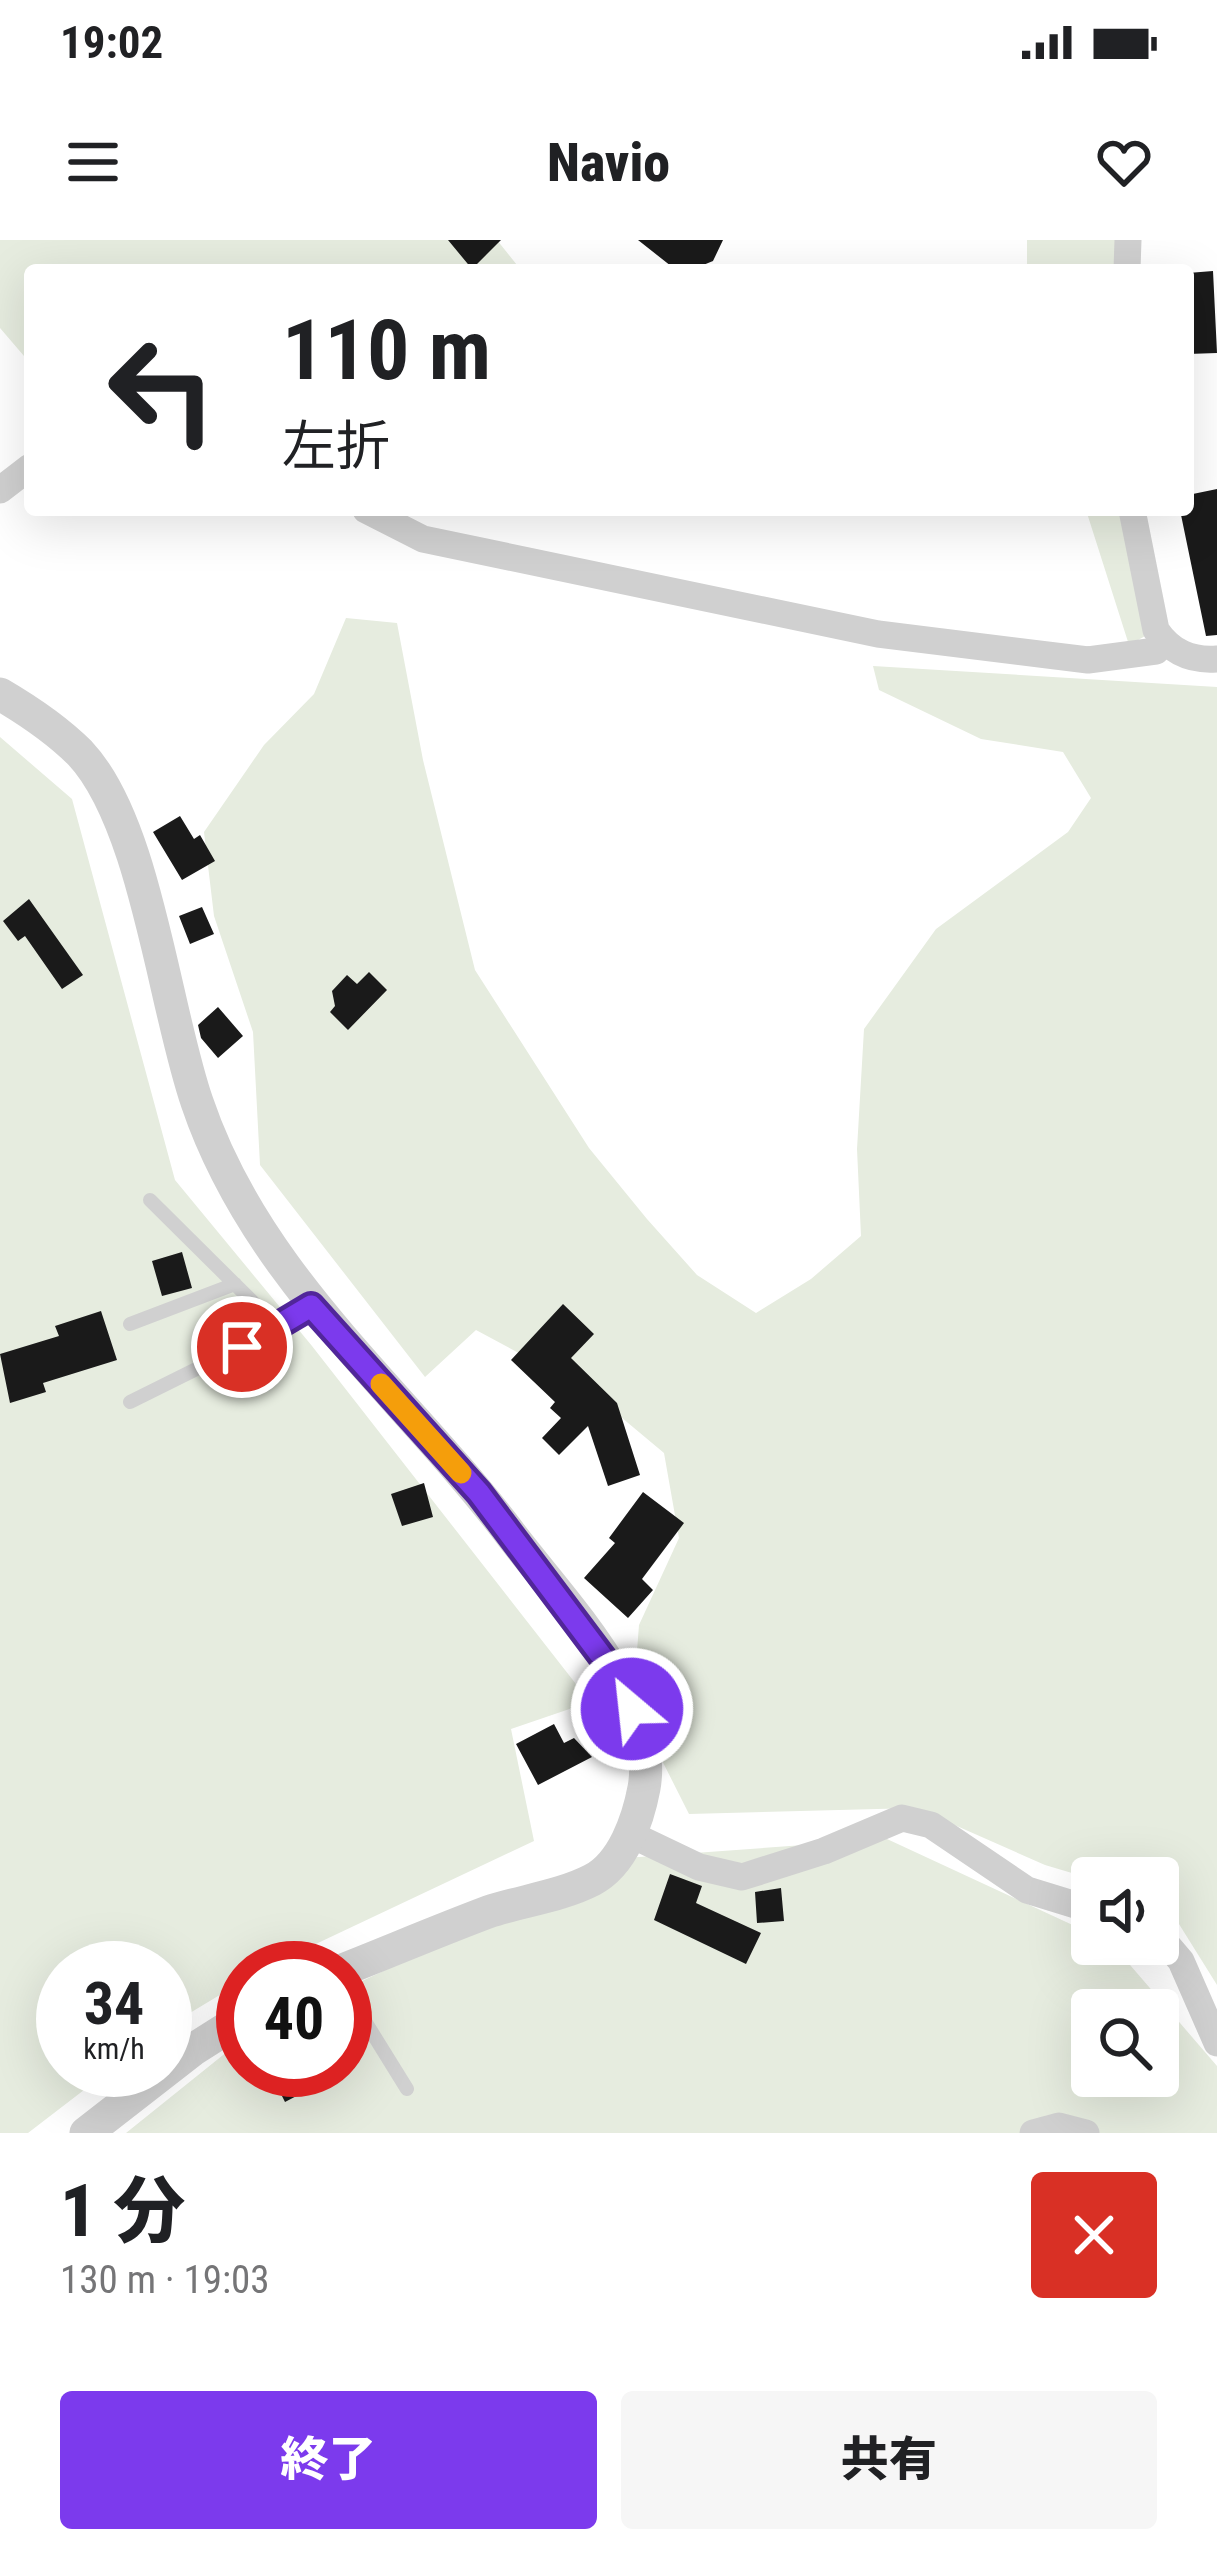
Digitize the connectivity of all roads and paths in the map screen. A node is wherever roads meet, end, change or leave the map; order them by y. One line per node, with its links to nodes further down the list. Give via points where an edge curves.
1 (24, 472): 2 (street)
2 (0, 490)
3 (378, 516): 5 (street, via 423,539 878,634 1088,660)
4 (1133, 516): 6 (street, via 1156,630 1167,646)
5 (1156, 651)
6 (1217, 659)
7 (0, 694): 10 (street, via 82,755 120,815 197,1104 271,1252)
8 (150, 1200): 9 (lane)
9 (235, 1285): 11 (lane); 12 (lane)
10 (311, 1306): 12 (lane); 14 (street, via 479,1493 618,1678 645,1741)
11 (130, 1324)
12 (279, 1328): 13 (lane)
13 (130, 1402)
14 (632, 1835): 15 (street, via 742,1877 902,1818 931,1825 1027,1890); 16 (street, via 596,1879)
15 (1071, 1904)
16 (372, 1958)
17 (1179, 1959): 20 (street)
18 (372, 2033): 21 (lane)
19 (216, 2035): 22 (street)
20 (1217, 2043)
21 (406, 2089)
22 (86, 2133)
23 (1033, 2133): 24 (street, via 1059,2126)
24 (1086, 2133)

